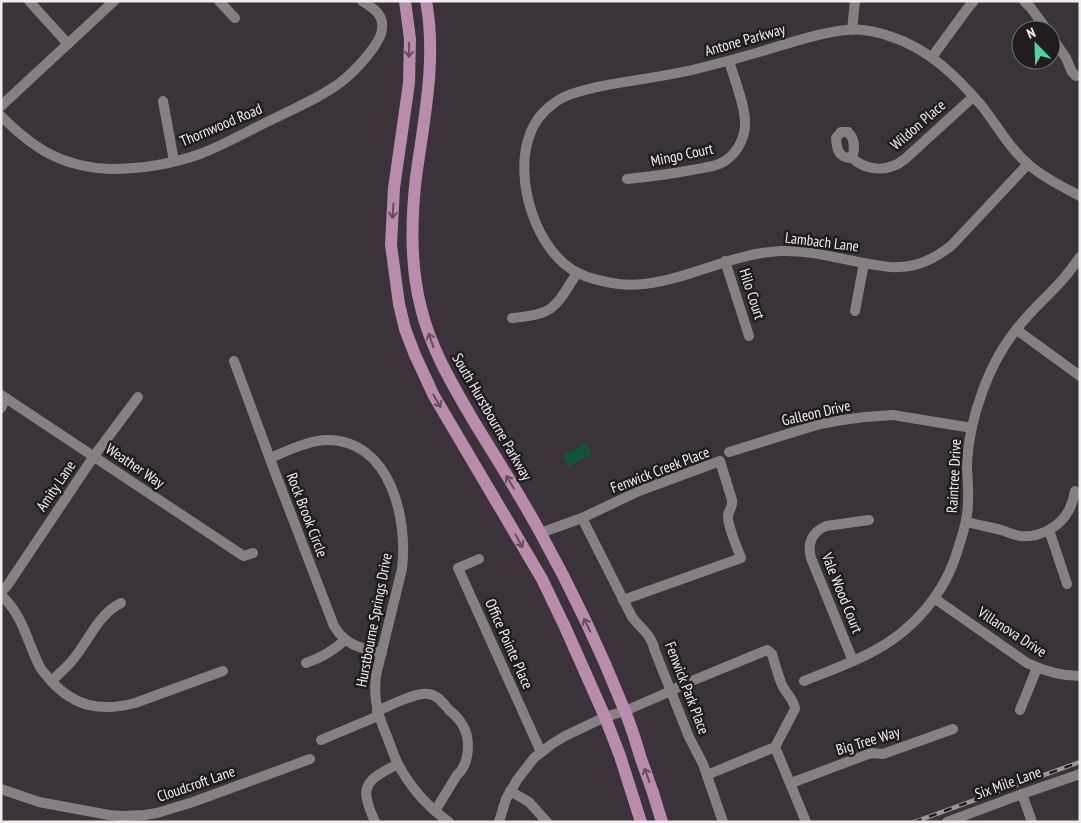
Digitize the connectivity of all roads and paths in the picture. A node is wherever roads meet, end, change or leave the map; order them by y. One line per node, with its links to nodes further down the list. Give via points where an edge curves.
1 (29, 1): 13 (street)
2 (114, 1): 13 (street)
3 (219, 1): 10 (street)
4 (362, 1): 23 (street, Thornwood Road, via 376,10 381,18 381,36 342,82 218,146)
5 (406, 1): 69 (main road, one-way to 69, via 410,39 409,83 394,188 391,245 405,329 434,396 542,579)
6 (426, 1): 48 (main road, South Hurstbourne Parkway, one-way to 6, via 451,383 421,308 413,245 413,212 429,83)
7 (855, 1): 12 (street)
8 (974, 1): 15 (street)
9 (1024, 1): 11 (street)
10 (235, 18)
11 (1039, 20)
12 (852, 30): 15 (street, Antone Parkway, via 896,38); 16 (street, Antone Parkway, via 819,34)
13 (68, 44): 20 (street)
14 (1061, 51): 17 (street)
15 (932, 57): 18 (street, Antone Parkway)
16 (729, 60): 25 (street, Mingo Court, via 745,124 744,134 734,152 726,160 711,166); 30 (street, Antone Parkway, via 577,92 552,104 539,117 530,134 524,159 527,194 534,220 546,241)
17 (1076, 76)
18 (973, 97): 22 (street, Wildon Place, via 905,159 893,166 871,168); 24 (street, Antone Parkway)
19 (163, 101): 23 (street)
20 (1, 106)
21 (1, 116): 23 (street, Thornwood Road, via 42,150 83,166 125,168)
22 (852, 158)
23 (174, 161)
24 (1028, 164): 26 (street, Antone Parkway); 29 (street, Lambach Lane, via 962,236 940,254 926,262 902,267)
25 (626, 179)
26 (1080, 196)
27 (1080, 256): 33 (street, Raintree Drive)
28 (725, 261): 29 (street, Lambach Lane, via 782,251); 30 (street, Lambach Lane, via 671,278 638,284 608,282); 34 (street, Hilo Court)
29 (864, 263): 31 (street)
30 (576, 273): 32 (street, via 548,311)
31 (855, 311)
32 (512, 318)
33 (1017, 330): 36 (street); 39 (street, Raintree Drive, via 990,374 976,408)
34 (749, 336)
35 (234, 361): 42 (street, Rock Brook Circle)
36 (1080, 376)
37 (138, 397): 41 (street, Amity Lane)
38 (3, 400): 41 (street, Weather Way)
39 (972, 428): 40 (street, Galleon Drive, via 893,415 865,417 820,424); 46 (street, Raintree Drive, via 967,463)
40 (729, 452)
41 (94, 456): 49 (street, Weather Way, via 242,555); 52 (street, Amity Lane)
42 (270, 458): 56 (street, Rock Brook Circle, via 334,626); 57 (street, Hurstbourne Springs Drive, via 315,441 336,440 365,452 386,477 396,500 404,542 402,569)
43 (1075, 491): 47 (street, via 1064,518)
44 (582, 518): 48 (street, Fenwick Creek Place); 54 (street, Fenwick Park Place); 54 (street, Fenwick Creek Place, via 639,491 720,461 733,504 728,513 730,525 741,558)
45 (869, 520): 58 (street, Vale Wood Court, via 820,529 815,533 809,551)
46 (967, 522): 47 (street, via 1022,536); 53 (street, Raintree Drive, via 952,566)
47 (1049, 530): 51 (street)
48 (540, 533): 67 (main road, South Hurstbourne Parkway, one-way to 48, via 598,647)
49 (252, 553)
50 (479, 559): 73 (street, Office Pointe Place, via 458,568)
51 (1067, 584)
52 (1, 593): 63 (street, via 18,614 42,672)
53 (934, 598): 58 (street, Raintree Drive, via 901,634); 60 (street, Villanova Drive)
54 (623, 600): 65 (street, Fenwick Park Place, via 632,617 650,636)
55 (121, 603): 63 (street, via 101,618 72,662)
56 (345, 640): 57 (street); 59 (street, via 327,654)
57 (382, 653): 68 (street, Hurstbourne Springs Drive, via 375,687)
58 (853, 661): 64 (street, Raintree Drive)
59 (306, 663)
60 (1037, 668): 62 (street, Villanova Drive); 66 (street)
61 (223, 671): 63 (street, via 135,703 115,707 76,701)
62 (1080, 676)
63 (52, 681)
64 (804, 681)
65 (671, 691): 67 (street); 72 (street, via 767,650 772,654 795,710); 77 (street, Fenwick Park Place, via 688,738)
66 (1020, 710)
67 (625, 711): 69 (street); 88 (main road, South Hurstbourne Parkway, one-way to 67)
68 (378, 714): 71 (street); 75 (street, Hurstbourne Springs Drive); 82 (street, via 415,695 429,694 439,698 462,724 468,738 465,762)
69 (605, 717): 73 (street, via 565,736); 87 (main road)
70 (953, 729): 78 (street, Big Tree Way, via 882,754 871,753)
71 (321, 740)
72 (775, 747): 77 (street); 78 (street)
73 (541, 752): 80 (street, via 525,768)
74 (310, 759): 79 (street, Cloudcroft Lane, via 193,802 144,815 109,815 39,802)
75 (398, 764): 82 (street, Hurstbourne Springs Drive, via 410,784); 83 (street, via 369,782 366,794)
76 (1080, 774): 81 (street, Six Mile Lane)
77 (707, 775): 89 (street, Fenwick Park Place)
78 (791, 783): 90 (street)
79 (1, 789)
80 (510, 791): 85 (street); 86 (street, via 529,802)
81 (1022, 794): 91 (street, Six Mile Lane); 92 (street)
82 (435, 811): 84 (street, Hurstbourne Springs Drive)
83 (375, 822)
84 (449, 822)
85 (499, 822)
86 (547, 822)
87 (641, 822)
88 (662, 822)
89 (723, 822)
90 (806, 822)
91 (947, 822)
92 (1032, 822)

